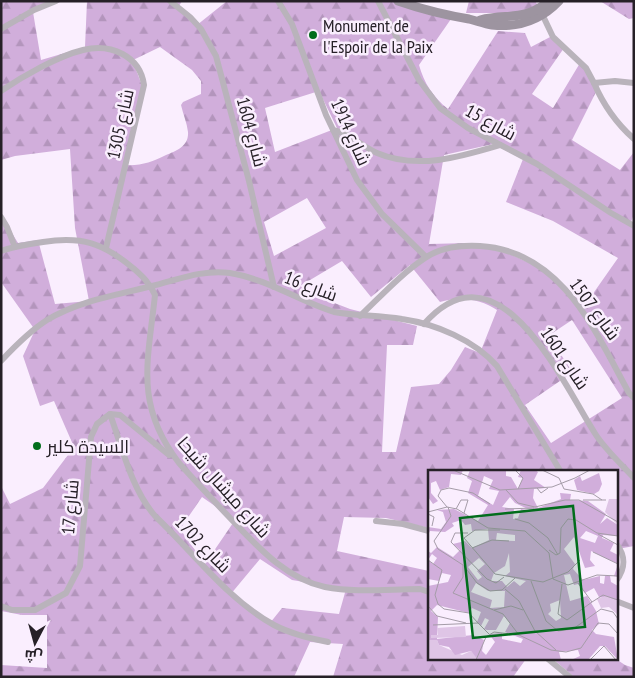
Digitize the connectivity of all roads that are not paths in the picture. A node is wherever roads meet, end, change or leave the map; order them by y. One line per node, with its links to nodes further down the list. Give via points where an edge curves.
1 (56, 1): 10 (street)
2 (170, 1): 24 (street, شارع 1604, via 201,29 216,56)
3 (278, 1): 14 (street, شارع 1914, via 292,24)
4 (378, 1): 16 (street, شارع 15, via 419,80 440,108)
5 (398, 1): 9 (main road)
6 (549, 1): 9 (main road, via 531,13)
7 (559, 1): 8 (main road)
8 (543, 16): 9 (main road, via 514,25); 12 (street, via 553,38 586,68)
9 (478, 21)
10 (1, 29)
11 (634, 83): 12 (street)
12 (594, 84): 15 (street, via 618,122)
13 (1, 91): 20 (street, شارع 1305, via 84,49 120,52 140,70 144,85)
14 (333, 130): 16 (street, via 350,135 360,144 387,157 402,160 436,161); 22 (street, شارع 1914, via 356,180 368,197)
15 (634, 139)
16 (500, 145): 18 (street, شارع 15, via 537,164)
17 (1, 216): 19 (street)
18 (634, 226)
19 (15, 246): 20 (street, via 72,239); 21 (street)
20 (106, 248): 23 (street)
21 (1, 252)
22 (426, 257): 25 (street, شارع 1507); 28 (street, شارع 1507, via 458,247 489,246 528,258 543,268 579,306)
23 (152, 286): 24 (street, شارع 16, via 194,275 229,273); 27 (street, شارع 16, via 125,292 47,320); 30 (street, شارع ميشال شيحا, via 148,397 158,430)
24 (274, 287): 25 (street, شارع 16, via 322,308)
25 (360, 316): 26 (street, شارع 16)
26 (424, 324): 31 (street, شارع 16, via 486,354); 32 (street, شارع 1601, via 445,303 460,298 485,298 495,302 537,339 597,436)
27 (1, 361)
28 (634, 398)
29 (110, 414): 30 (street, via 120,415); 41 (street, شارع 17, via 97,424 91,437 80,566 66,593 35,610 12,610); 43 (street, شارع 1702, via 135,484 148,509 253,611 292,633)
30 (179, 463): 38 (street, شارع ميشال شيحا, via 266,555 298,577 342,589)
31 (560, 470)
32 (634, 478)
33 (376, 521): 34 (street, via 404,524)
34 (428, 532)
35 (618, 547): 36 (street, via 625,564)
36 (618, 578)
37 (428, 586): 38 (street)
38 (420, 589): 39 (street, شارع ميشال شيحا)
39 (428, 592)
40 (618, 602): 42 (street)
41 (1, 606)
42 (634, 608)
43 (328, 642)
44 (549, 660): 45 (street)
45 (570, 677)

